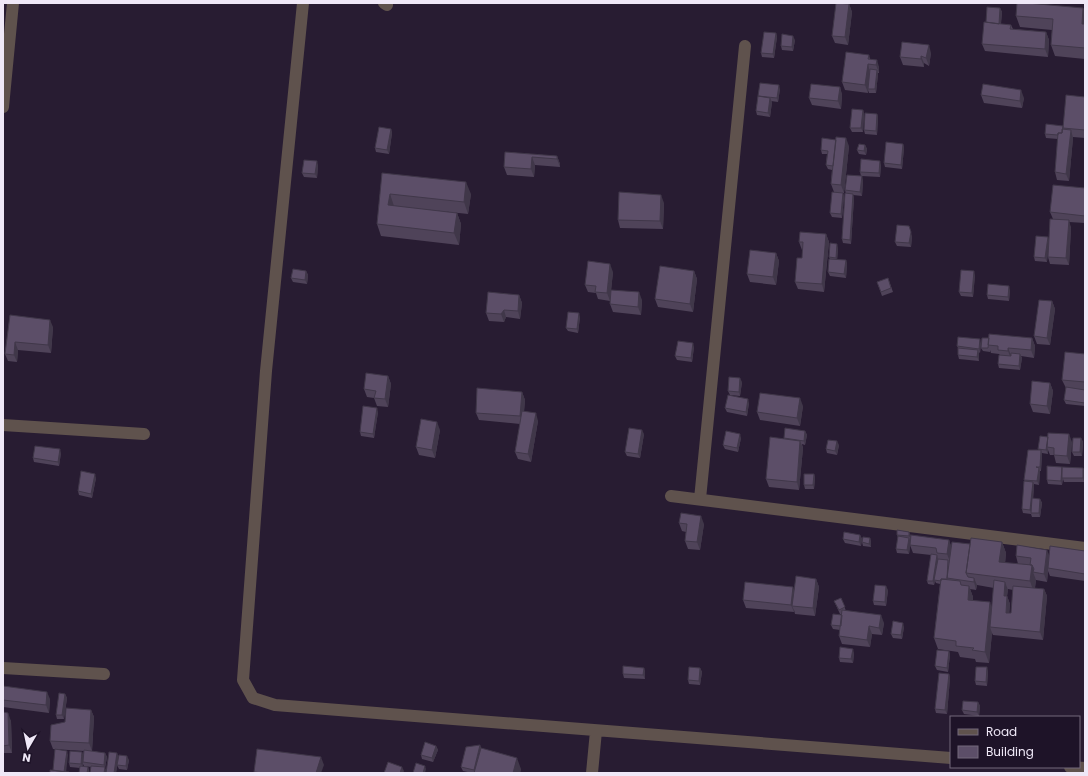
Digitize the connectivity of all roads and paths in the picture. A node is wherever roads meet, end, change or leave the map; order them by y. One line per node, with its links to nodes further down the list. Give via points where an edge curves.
1 (13, 3): 4 (street)
2 (304, 3): 12 (street, via 266,371 243,680 253,698 275,705)
3 (746, 46): 8 (street)
4 (3, 107)
5 (3, 425): 6 (street)
6 (144, 434)
7 (671, 496): 8 (street)
8 (700, 499): 9 (street)
9 (1085, 548)
10 (3, 668): 11 (street)
11 (104, 674)
12 (596, 731): 13 (street); 14 (street)
13 (950, 758)
14 (592, 773)

